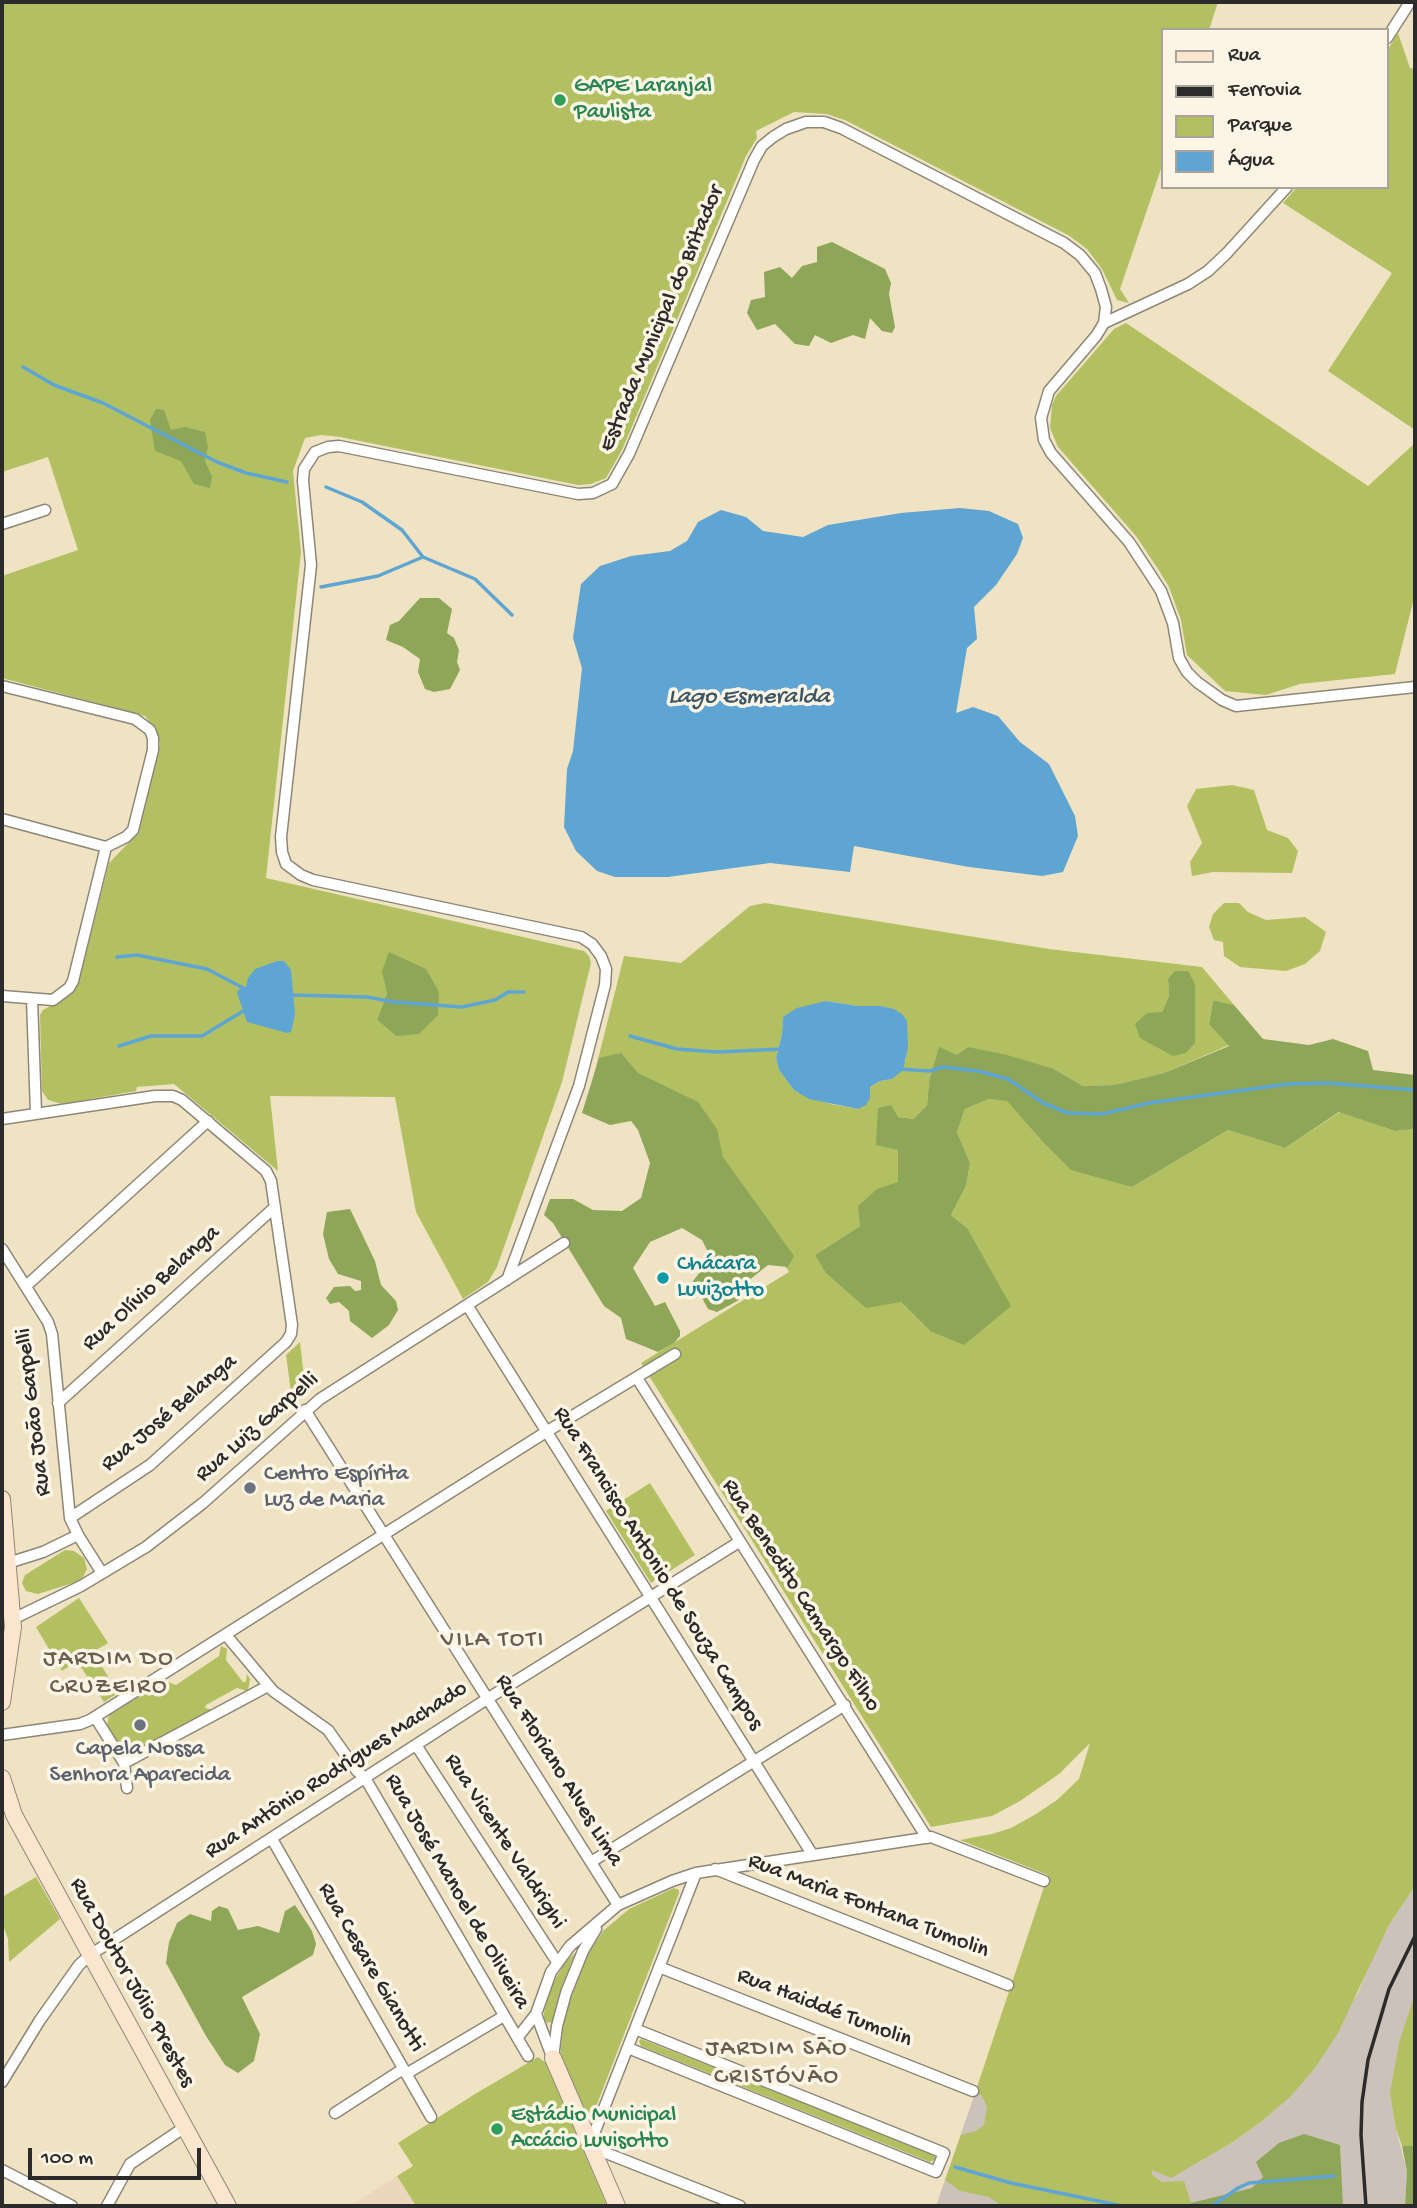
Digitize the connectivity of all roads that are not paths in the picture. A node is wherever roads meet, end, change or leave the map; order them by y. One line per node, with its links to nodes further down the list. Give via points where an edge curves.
1 (1410, 2): 2 (street)
2 (1389, 35)
3 (1285, 189): 4 (street, via 1208,271)
4 (1104, 323): 8 (street, via 1049,391 1041,418 1044,440 1129,542 1152,577 1167,605 1187,672 1208,692 1236,706); 19 (street, Estrada Municipal do Britador, via 1106,307 1095,273 1064,243 841,128 806,122 773,137 754,160 629,454 612,484 578,494 339,446 315,452 309,460 303,481 311,565 281,837 286,864 313,880 581,937 592,944 606,969 579,1086)
5 (45, 510): 6 (street)
6 (2, 524)
7 (2, 686): 10 (street, via 135,719 150,730 153,750 132,830)
8 (1415, 687)
9 (2, 819): 10 (street)
10 (106, 847): 12 (street, via 73,981 53,1000)
11 (2, 996): 12 (street)
12 (32, 999): 13 (street)
13 (36, 1114): 14 (street); 15 (street, via 163,1095 182,1100)
14 (2, 1119)
15 (208, 1121): 16 (street, via 266,1171); 20 (street)
16 (275, 1207): 24 (street, Rua Olívio Belanga); 29 (street, Rua José Belanga, via 292,1325 286,1342 150,1465)
17 (564, 1243): 19 (street, Rua Luiz Garpelli)
18 (2, 1249): 20 (street, Rua João Garpelli)
19 (507, 1280): 21 (street, Rua Luiz Garpelli)
20 (26, 1286): 24 (street, Rua João Garpelli, via 52,1334)
21 (467, 1305): 25 (street, Rua Luiz Garpelli); 26 (street, Rua Francisco Antonio de Souza Campos)
22 (675, 1354): 23 (street)
23 (637, 1378): 26 (street); 32 (street, Rua Benedito Camargo Filho)
24 (58, 1403): 29 (street, Rua João Garpelli)
25 (304, 1410): 31 (street, Rua Floriano Alves Lima); 34 (street, Rua Luiz Garpelli, via 186,1517)
26 (546, 1432): 31 (street); 35 (street, Rua Francisco Antonio de Souza Campos)
27 (2, 1499): 28 (street)
28 (2, 1509): 33 (street)
29 (70, 1518): 30 (street, Rua João Garpelli)
30 (78, 1535): 33 (street); 34 (street, Rua João Garpelli)
31 (383, 1535): 37 (street); 39 (street, Rua Floriano Alves Lima)
32 (739, 1542): 35 (street, Rua Antônio Rodrigues Machado); 41 (street, Rua Benedito Camargo Filho)
33 (8, 1563): 36 (street)
34 (102, 1573): 36 (street, Rua Luiz Garpelli)
35 (650, 1597): 39 (street, Rua Antônio Rodrigues Machado); 45 (street, Rua Francisco Antonio de Souza Campos)
36 (13, 1619): 40 (street)
37 (226, 1635): 38 (street, Rua José Manoel de Oliveira); 42 (street)
38 (268, 1686): 46 (street); 48 (street, Rua José Manoel de Oliveira, via 328,1730)
39 (487, 1699): 44 (street, Rua Antônio Rodrigues Machado); 53 (street, Rua Floriano Alves Lima)
40 (2, 1702)
41 (845, 1705): 45 (street); 50 (street, Rua Benedito Camargo Filho)
42 (95, 1717): 43 (street, via 80,1724); 46 (street)
43 (2, 1735)
44 (416, 1745): 48 (street, Rua Antônio Rodrigues Machado); 60 (street, Rua Vicente Valdrighi)
45 (754, 1762): 52 (street, Rua Francisco Antonio de Souza Campos); 53 (street)
46 (124, 1763): 49 (street)
47 (2, 1778): 59 (street, Rua Doutor Júlio Prestes, via 13,1815)
48 (365, 1778): 51 (street, Rua Antônio Rodrigues Machado); 64 (street, Rua José Manoel de Oliveira)
49 (127, 1788)
50 (929, 1837): 52 (street); 56 (street)
51 (272, 1839): 59 (street, Rua Antônio Rodrigues Machado); 70 (street, Rua Cesare Gianotti)
52 (812, 1854): 54 (street)
53 (591, 1862): 57 (street, Rua Floriano Alves Lima)
54 (712, 1868): 55 (street); 62 (street, Rua Maria Fontana Tumolin)
55 (696, 1873): 57 (street); 61 (street)
56 (1045, 1881)
57 (618, 1905): 58 (street)
58 (601, 1921): 60 (street); 69 (street, via 570,1979)
59 (90, 1955): 71 (street, Rua Antônio Rodrigues Machado, via 40,2021); 75 (street, Rua Doutor Júlio Prestes)
60 (557, 1962): 63 (street)
61 (659, 1967): 65 (street); 72 (street, Rua Haiddé Tumolin)
62 (1008, 1985)
63 (536, 2014): 66 (street); 67 (street)
64 (504, 2015): 66 (street, Rua José Manoel de Oliveira); 70 (street)
65 (635, 2029): 68 (street); 68 (street, via 944,2153 936,2172)
66 (518, 2037): 67 (street, Rua José Manoel de Oliveira, via 526,2053)
67 (545, 2039): 69 (street)
68 (628, 2048): 76 (street)
69 (553, 2058): 76 (street)
70 (405, 2071): 73 (street); 74 (street, Rua Cesare Gianotti)
71 (2, 2082)
72 (973, 2091)
73 (335, 2113)
74 (431, 2117)
75 (185, 2127): 79 (street, via 131,2164); 80 (street, Rua Doutor Júlio Prestes)
76 (591, 2146): 81 (street); 82 (street)
77 (2, 2170): 78 (street)
78 (72, 2206)
79 (107, 2206)
80 (228, 2206)
81 (617, 2206)
82 (740, 2206)

